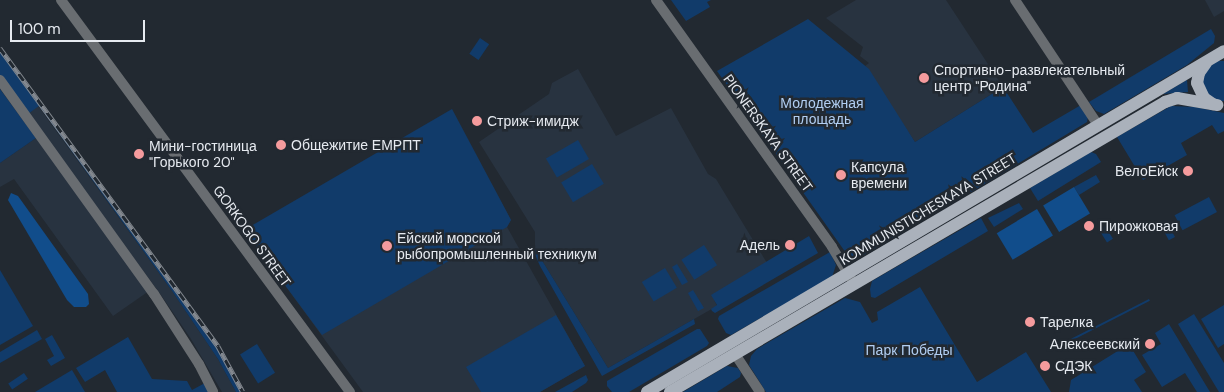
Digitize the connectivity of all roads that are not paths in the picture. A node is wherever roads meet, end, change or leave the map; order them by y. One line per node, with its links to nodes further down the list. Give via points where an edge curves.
1 (61, 0): 13 (street, GORKOGO STREET)
2 (656, 0): 10 (street, PIONERSKAYA STREET, via 832,247)
3 (1015, 0): 9 (street)
4 (1224, 51): 6 (main road, KOMMUNISTICHESKAYA STREET)
5 (1224, 57): 6 (main road)
6 (1209, 61): 8 (main road, via 1199,73 1197,83 1204,98); 9 (main road, KOMMUNISTICHESKAYA STREET)
7 (0, 80): 12 (street, via 154,294 200,364)
8 (1222, 105): 10 (main road, KOMMUNISTICHESKAYA STREET, via 1177,98 1166,102)
9 (1098, 125): 10 (main road, KOMMUNISTICHESKAYA STREET)
10 (851, 279): 11 (main road, KOMMUNISTICHESKAYA STREET); 14 (main road, KOMMUNISTICHESKAYA STREET)
11 (735, 354): 15 (main road, KOMMUNISTICHESKAYA STREET); 16 (street)
12 (213, 392)
13 (350, 392)
14 (647, 392)
15 (670, 392)
16 (760, 392)

